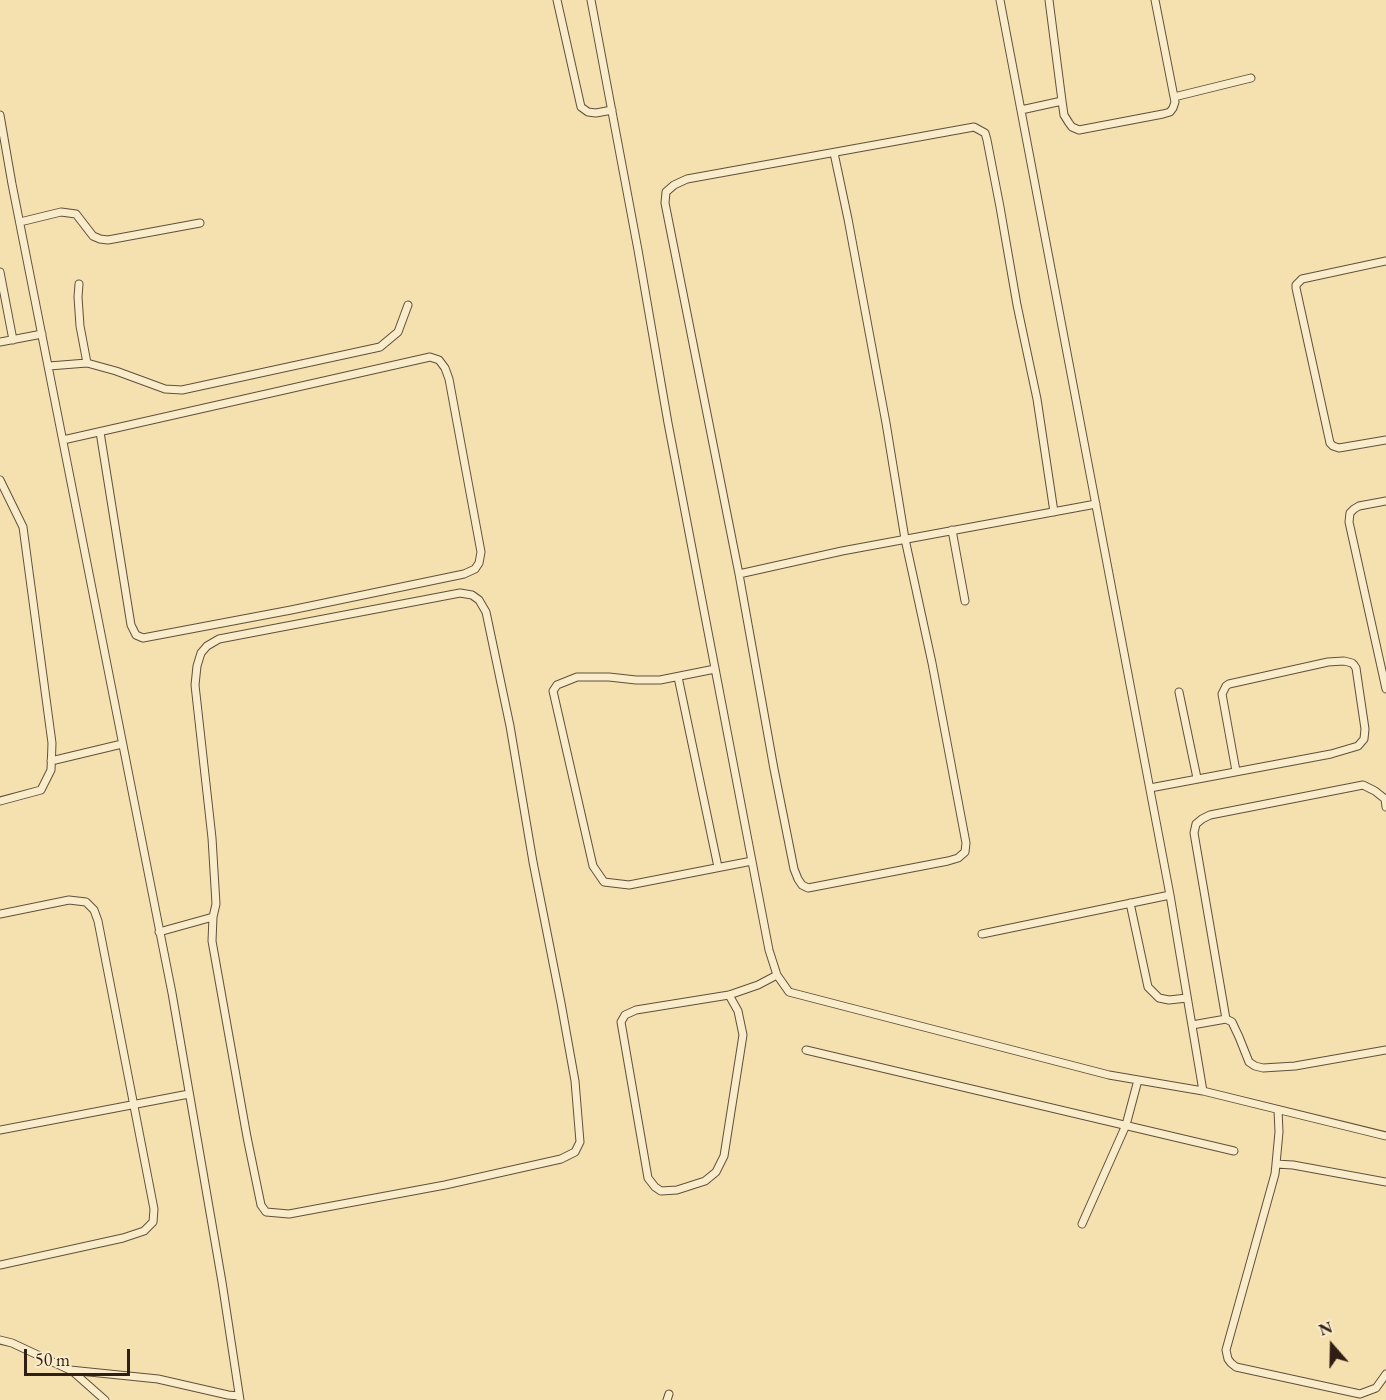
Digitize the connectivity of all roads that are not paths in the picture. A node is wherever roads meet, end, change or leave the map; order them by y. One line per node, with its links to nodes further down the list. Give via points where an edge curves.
1 (557, 0): 9 (lane, via 581,107 596,113)
2 (591, 0): 9 (lane)
3 (1000, 0): 10 (lane)
4 (1049, 0): 8 (lane)
5 (1155, 0): 7 (lane)
6 (1251, 78): 7 (lane)
7 (1174, 97): 8 (lane, via 1173,108 1163,114 1079,130 1064,115)
8 (1062, 101): 10 (lane)
9 (612, 110): 35 (lane)
10 (1021, 110): 29 (lane)
11 (0, 115): 13 (lane)
12 (834, 153): 30 (lane, via 974,127 985,133 1037,399); 32 (lane); 33 (lane, via 687,179 666,192)
13 (20, 222): 14 (lane, via 61,212 76,214 93,236 108,240); 19 (lane)
14 (200, 223)
15 (1386, 261): 26 (lane, via 1302,279 1296,285 1330,443 1339,448)
16 (0, 272): 20 (lane)
17 (79, 284): 22 (lane, via 80,326)
18 (408, 305): 22 (lane, via 398,332 380,347 182,390 165,389)
19 (42, 334): 20 (lane); 23 (lane)
20 (13, 340): 21 (lane)
21 (0, 342)
22 (87, 363): 23 (lane)
23 (49, 366): 25 (lane)
24 (100, 432): 24 (lane, via 430,357 439,360 449,379 481,552 479,563 464,574 143,638 136,635 131,625); 25 (lane)
25 (63, 440): 39 (lane)
26 (1386, 440)
27 (0, 480): 40 (lane, via 23,527 52,743)
28 (1386, 501): 37 (lane, via 1359,506 1350,513)
29 (1096, 504): 30 (lane); 43 (lane)
30 (1054, 512): 31 (lane)
31 (952, 530): 32 (lane); 34 (lane)
32 (905, 539): 33 (lane); 33 (lane, via 966,843 965,852 948,861 808,888 802,885 794,868)
33 (739, 574)
34 (965, 601)
35 (716, 669): 36 (lane); 46 (lane)
36 (678, 677): 47 (lane); 47 (lane, via 577,677 557,685 554,691 593,867 604,882 629,885)
37 (1386, 689)
38 (1179, 692): 42 (lane)
39 (122, 744): 40 (lane); 52 (lane)
40 (51, 760): 44 (lane, via 51,770 41,790)
41 (1236, 771): 41 (lane, via 1358,746 1365,729 1354,665 1328,662 1226,686 1222,694); 42 (lane)
42 (1197, 778): 43 (lane)
43 (1150, 788): 48 (lane)
44 (0, 801)
45 (1386, 807): 57 (lane, via 1385,799 1363,785 1210,814 1196,824 1194,833)
46 (752, 861): 47 (lane); 54 (lane)
47 (718, 867)
48 (1170, 895): 49 (lane); 56 (lane)
49 (1130, 903): 53 (lane); 56 (lane, via 1148,987 1159,998)
50 (0, 914): 64 (lane, via 69,900 86,902 94,910)
51 (213, 917): 51 (lane, via 212,941 247,1137 261,1205 266,1212 289,1214 445,1185 561,1159 575,1152 580,1142 575,1081 510,726 486,612 472,595 442,596 219,639 201,653 195,685 212,838 216,904); 52 (lane)
52 (159, 932): 63 (lane)
53 (982, 934)
54 (777, 975): 55 (lane); 61 (lane, via 789,992)
55 (729, 995): 55 (lane, via 636,1010 621,1022 648,1178 661,1191 705,1181 716,1172 724,1156 743,1035 738,1011)
56 (1187, 998): 58 (lane)
57 (1226, 1019): 58 (lane); 60 (lane, via 1232,1022 1249,1062 1263,1068)
58 (1192, 1024): 62 (lane)
59 (806, 1050): 66 (lane)
60 (1386, 1050)
61 (1138, 1080): 62 (lane); 66 (lane)
62 (1203, 1091): 65 (lane)
63 (189, 1094): 64 (lane); 77 (lane)
64 (134, 1104): 67 (lane); 73 (lane, via 154,1209 153,1222 144,1231 123,1238)
65 (1278, 1110): 68 (lane); 70 (lane)
66 (1126, 1125): 69 (lane); 72 (lane)
67 (0, 1130)
68 (1386, 1136)
69 (1234, 1151)
70 (1276, 1164): 71 (lane); 76 (lane, via 1226,1350 1228,1359 1236,1367 1360,1394 1376,1388)
71 (1386, 1182)
72 (1082, 1224)
73 (0, 1265)
74 (0, 1340): 75 (lane)
75 (70, 1370): 77 (lane, via 158,1379); 78 (lane)
76 (1386, 1374)
77 (239, 1398)
78 (105, 1400)

